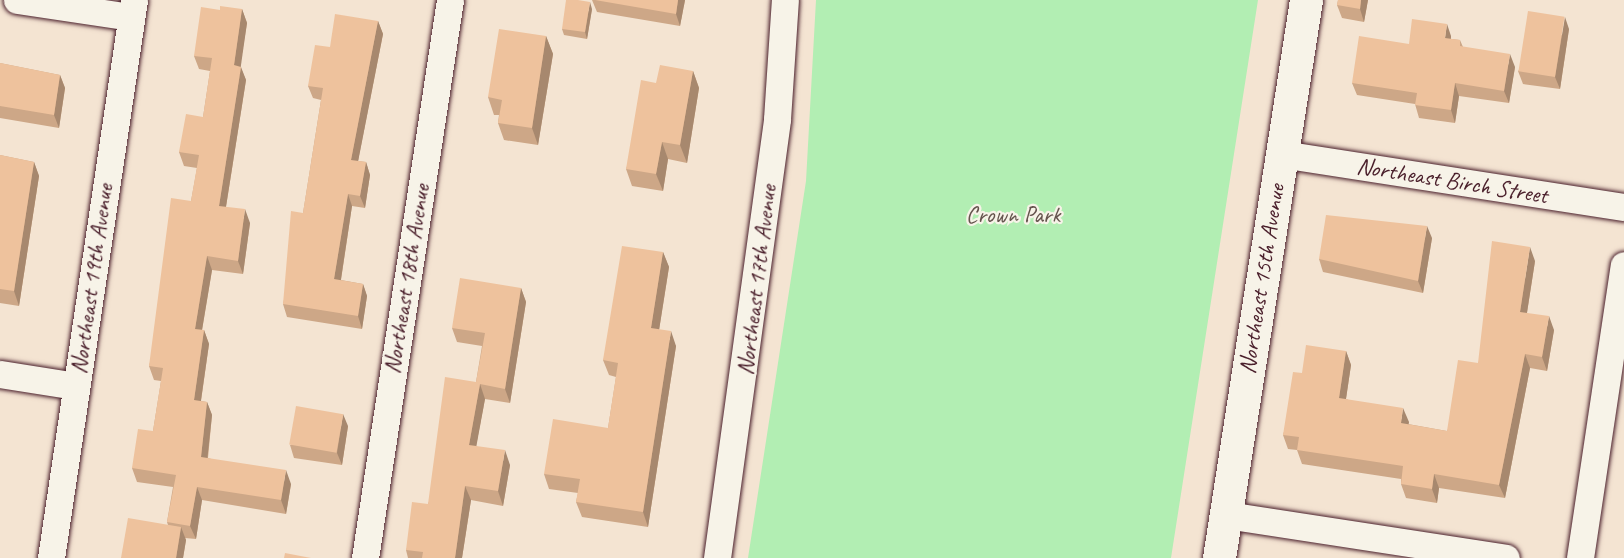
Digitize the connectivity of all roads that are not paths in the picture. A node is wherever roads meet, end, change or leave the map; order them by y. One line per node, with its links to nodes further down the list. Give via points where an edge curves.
1 (17, 0): 5 (street)
2 (450, 0): 13 (street, Northeast 18th Avenue)
3 (785, 0): 14 (street, Northeast 17th Avenue, via 777,119)
4 (1306, 0): 6 (street, Northeast 15th Avenue)
5 (133, 8): 10 (street, Northeast 19th Avenue)
6 (1281, 154): 7 (street, Northeast Birch Street); 11 (street, Northeast 15th Avenue)
7 (1624, 207)
8 (1624, 265): 17 (street)
9 (0, 374): 10 (street)
10 (76, 386): 12 (street, Northeast 19th Avenue)
11 (1226, 515): 15 (street, Northeast 15th Avenue); 16 (street)
12 (51, 558)
13 (365, 558)
14 (717, 558)
15 (1219, 558)
16 (1506, 558)
17 (1580, 558)

